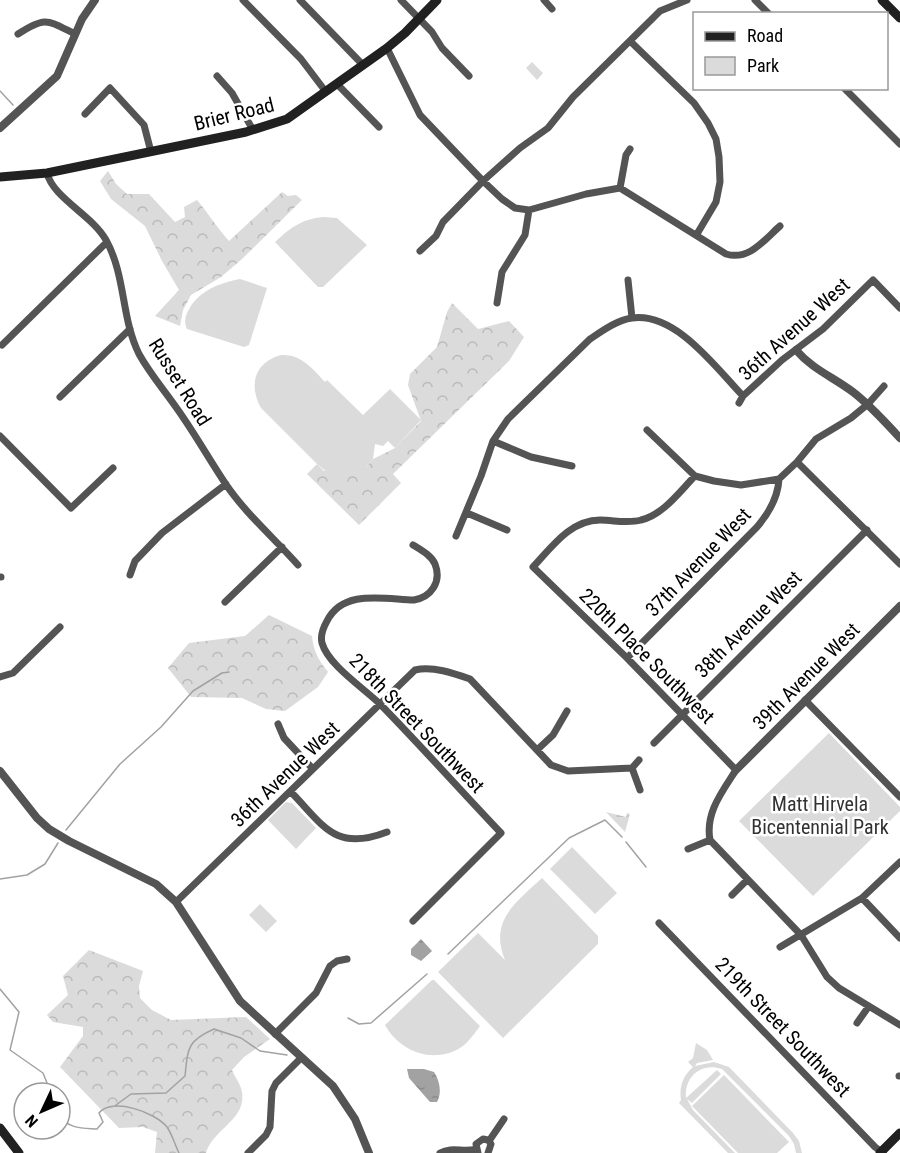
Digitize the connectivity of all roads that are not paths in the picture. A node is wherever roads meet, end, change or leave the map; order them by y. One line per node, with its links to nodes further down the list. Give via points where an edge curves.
1 (95, 0): 15 (street)
2 (243, 0): 23 (street, via 301,59)
3 (300, 0): 18 (street)
4 (401, 0): 12 (street)
5 (437, 0): 12 (main road, Brier Road)
6 (544, 0): 10 (street)
7 (687, 0): 16 (street, via 660,11)
8 (755, 0): 11 (street)
9 (882, 0): 13 (main road)
10 (552, 9)
11 (767, 12)
12 (420, 18): 17 (main road, Brier Road); 20 (street)
13 (900, 18)
14 (18, 34): 15 (street, via 42,21)
15 (75, 34): 26 (street, via 57,76)
16 (630, 41): 33 (street, via 573,97 548,128); 37 (street, via 694,103 716,139 720,182 716,202)
17 (387, 48): 18 (main road, Brier Road); 33 (street, via 420,115)
18 (363, 65): 21 (main road, Brier Road)
19 (217, 76): 27 (street, via 232,93)
20 (469, 76)
21 (337, 84): 23 (main road, Brier Road); 25 (street)
22 (846, 90): 28 (street)
23 (326, 92): 27 (main road, Brier Road, via 286,119)
24 (85, 114): 30 (street, via 111,84 144,125)
25 (379, 127)
26 (0, 128)
27 (253, 130): 30 (main road, Brier Road)
28 (900, 144)
29 (630, 149): 34 (street)
30 (151, 152): 31 (main road, Brier Road)
31 (47, 173): 32 (main road, Brier Road); 38 (street, Russet Road, via 49,182 88,218)
32 (0, 177)
33 (483, 180): 35 (street, via 515,208); 39 (street)
34 (620, 188): 35 (street); 37 (street)
35 (529, 210): 41 (street, via 525,235 502,272)
36 (780, 226): 37 (street, via 741,256 726,254)
37 (697, 234)
38 (107, 242): 44 (street, Russet Road, via 124,289); 45 (street)
39 (420, 250)
40 (628, 280): 43 (street)
41 (496, 303)
42 (900, 308): 46 (street, 36th Avenue West, via 873,280)
43 (632, 318): 46 (street, 36th Avenue West, via 665,324 684,336 741,399); 53 (street, via 590,339 508,419)
44 (130, 329): 48 (street); 59 (street, Russet Road, via 139,353)
45 (2, 345)
46 (796, 350): 49 (street, via 821,373)
47 (884, 386): 49 (street)
48 (60, 397)
49 (868, 404): 52 (street); 54 (street, via 816,439)
50 (647, 429): 57 (street)
51 (0, 436): 56 (street, via 71,508)
52 (900, 438)
53 (493, 441): 55 (street, via 531,457); 60 (street)
54 (797, 462): 58 (street); 62 (street)
55 (572, 466)
56 (113, 468)
57 (695, 476): 58 (street, via 741,485); 72 (street, 220th Place Southwest, via 666,506 642,520 580,524 565,533 533,567)
58 (779, 479): 72 (street, 37th Avenue West, via 779,490 769,513 757,528)
59 (226, 484): 65 (street, Russet Road); 68 (street, via 162,533 135,561)
60 (467, 513): 61 (street); 63 (street)
61 (507, 530)
62 (867, 530): 66 (street); 77 (street, 38th Avenue West)
63 (456, 536)
64 (413, 545): 75 (street, 218th Street Southwest, via 435,564 437,581 431,593 414,600 354,599 331,612 322,630 321,641 327,654)
65 (282, 548): 67 (street, Russet Road); 69 (street)
66 (900, 564)
67 (298, 565)
68 (130, 575)
69 (225, 602)
70 (900, 606): 74 (street, 39th Avenue West)
71 (60, 627): 73 (street, via 13,673)
72 (627, 658): 77 (street, 220th Place Southwest)
73 (0, 677)
74 (805, 700): 84 (street, 39th Avenue West); 88 (street)
75 (381, 705): 80 (street, 36th Avenue West, via 415,670 456,674 470,679); 83 (street, 36th Avenue West); 97 (street, 218th Street Southwest, via 501,833)
76 (567, 711): 80 (street, via 553,735)
77 (682, 714): 79 (street, 38th Avenue West); 84 (street, 220th Place Southwest)
78 (278, 724): 83 (street, via 284,738)
79 (654, 743)
80 (537, 750): 82 (street, via 560,770)
81 (639, 760): 82 (street)
82 (632, 768): 86 (street)
83 (314, 769): 87 (street, 36th Avenue West)
84 (736, 770): 90 (street, via 710,816)
85 (0, 771): 96 (street, via 49,829 156,884)
86 (640, 790)
87 (291, 792): 89 (street, via 327,829 341,837 356,840); 96 (street, 36th Avenue West)
88 (900, 797)
89 (387, 832)
90 (710, 840): 91 (street); 93 (street)
91 (688, 849)
92 (900, 862): 95 (street)
93 (747, 880): 94 (street); 99 (street)
94 (732, 895)
95 (862, 898): 99 (street); 100 (street)
96 (176, 902): 106 (street, via 240,1001)
97 (413, 921)
98 (659, 924): 118 (street, 219th Street Southwest)
99 (801, 935): 101 (street); 103 (street, via 827,977)
100 (900, 938)
101 (780, 947)
102 (347, 959): 106 (street, via 330,966 316,993)
103 (869, 1005): 104 (street); 105 (street)
104 (857, 1023)
105 (900, 1025)
106 (275, 1034): 107 (street)
107 (301, 1058): 114 (street, via 276,1083 270,1127); 115 (street, via 333,1086)
108 (504, 1119): 111 (street)
109 (0, 1128): 113 (main road)
110 (900, 1133): 118 (main road)
111 (489, 1141): 112 (street, via 478,1141); 117 (street)
112 (477, 1151): 116 (street, via 450,1148)
113 (19, 1153)
114 (248, 1153)
115 (369, 1153)
116 (440, 1153)
117 (488, 1153)
118 (881, 1153)

